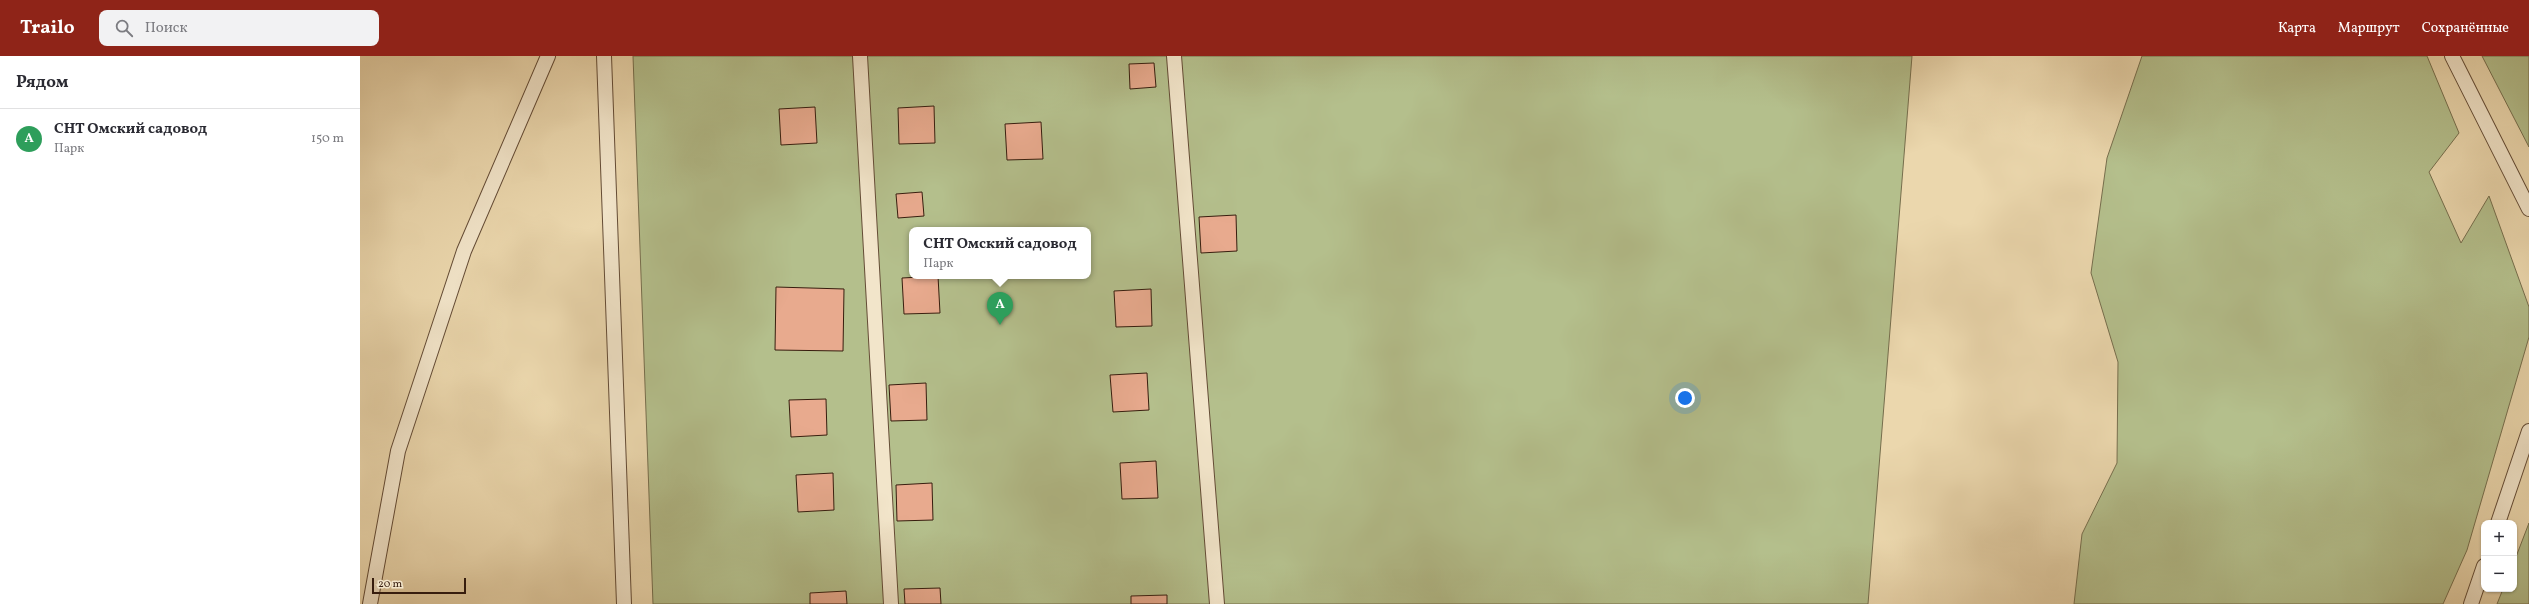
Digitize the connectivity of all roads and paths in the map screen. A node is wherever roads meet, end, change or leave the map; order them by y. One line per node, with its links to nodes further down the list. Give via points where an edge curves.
1 (548, 56): 10 (lane, via 464,251 398,451)
2 (604, 56): 11 (lane)
3 (860, 56): 12 (lane)
4 (1174, 56): 13 (lane)
5 (2452, 56): 6 (lane)
6 (2529, 209)
7 (2529, 431): 8 (lane)
8 (2499, 520)
9 (2481, 575): 14 (lane)
10 (370, 604)
11 (624, 604)
12 (891, 604)
13 (1217, 604)
14 (2471, 604)

